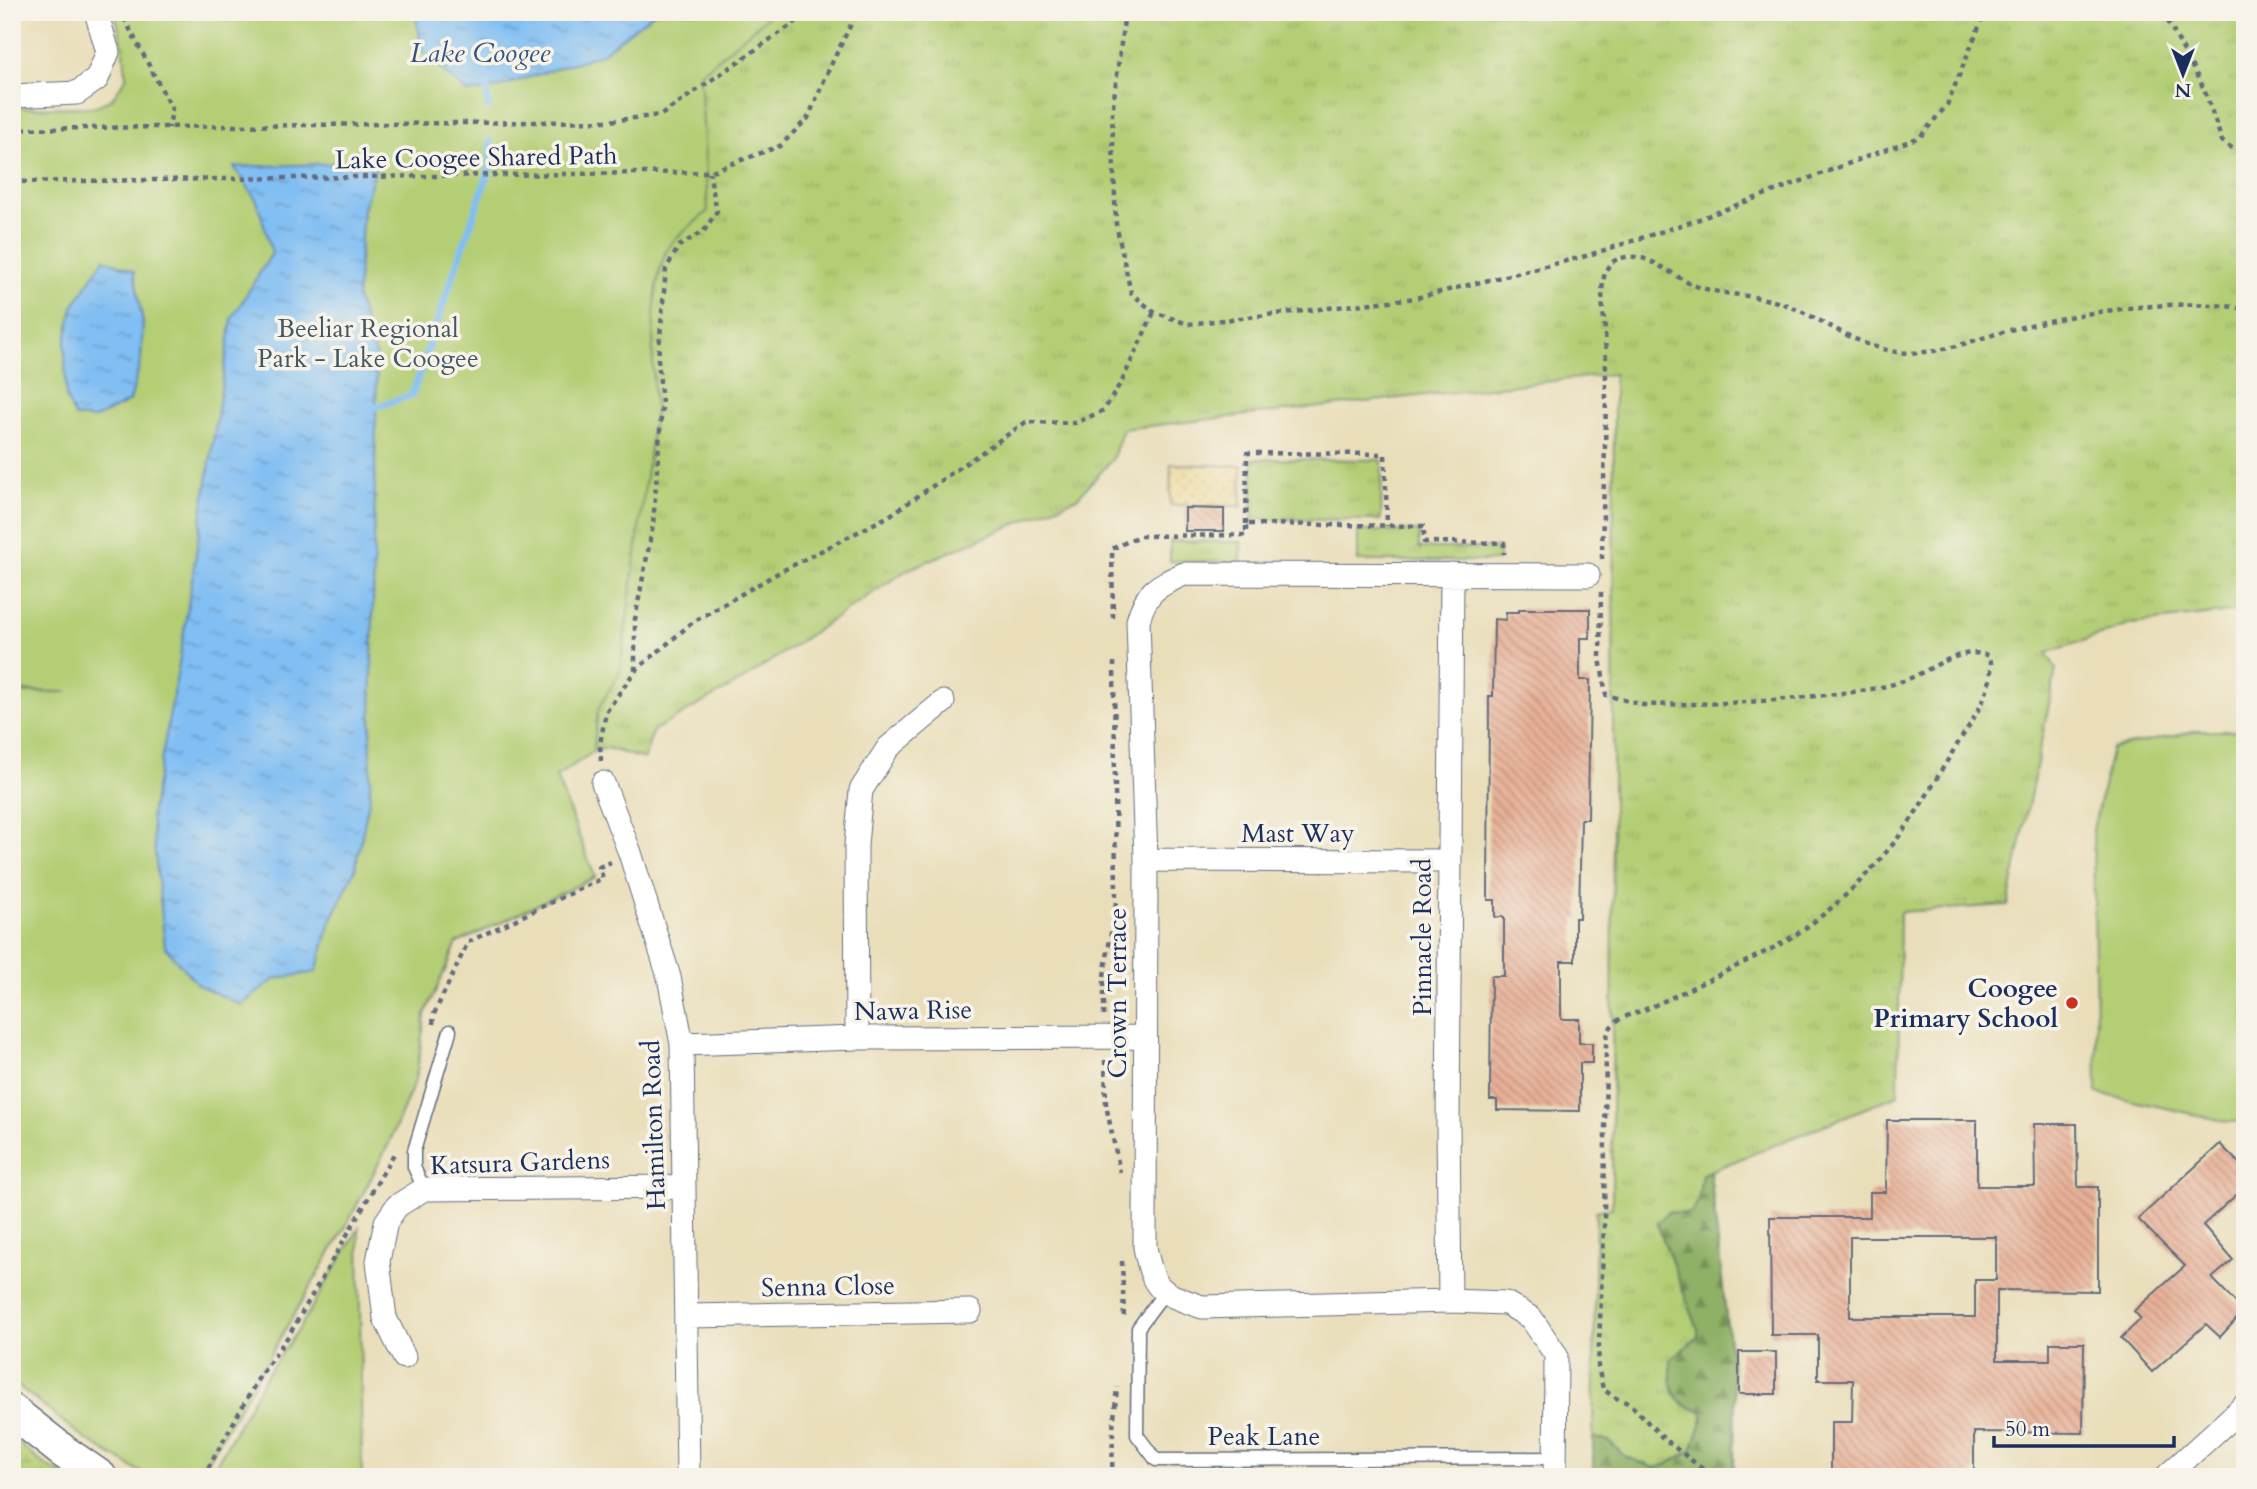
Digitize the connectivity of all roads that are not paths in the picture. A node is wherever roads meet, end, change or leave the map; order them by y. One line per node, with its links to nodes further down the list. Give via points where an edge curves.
1 (96, 12): 2 (street, via 108,52 97,79 77,93)
2 (12, 96)
3 (1452, 574): 4 (street, Crown Terrace); 7 (street, Crown Terrace, via 1184,574 1159,585 1143,602 1138,621); 8 (street, Pinnacle Road)
4 (1597, 575)
5 (943, 702): 11 (street, via 888,748 861,790 856,845)
6 (603, 783): 12 (street, Hamilton Road, via 669,977)
7 (1146, 860): 8 (street, Mast Way); 10 (street, Crown Terrace)
8 (1450, 861): 16 (street, Pinnacle Road)
9 (450, 1031): 14 (lane, via 414,1151 414,1167)
10 (1144, 1037): 11 (street, Nawa Rise); 15 (street, Crown Terrace, via 1145,1247 1150,1274)
11 (858, 1038): 12 (street, Nawa Rise)
12 (682, 1044): 13 (street, Hamilton Road)
13 (683, 1187): 14 (street, Katsura Gardens); 18 (street, Hamilton Road)
14 (424, 1189): 19 (street, Katsura Gardens, via 397,1206 386,1222 378,1261 384,1318)
15 (1164, 1293): 16 (street, via 1202,1307); 22 (lane, Peak Lane, via 1138,1328 1137,1435 1156,1460)
16 (1450, 1301): 22 (street, via 1506,1303 1531,1318 1556,1355)
17 (970, 1311): 18 (street, Senna Close)
18 (687, 1316): 24 (street, Hamilton Road)
19 (404, 1357)
20 (2245, 1405): 25 (street)
21 (12, 1411): 23 (main road)
22 (1554, 1467)
23 (100, 1477)
24 (688, 1477)
25 (2166, 1477)

